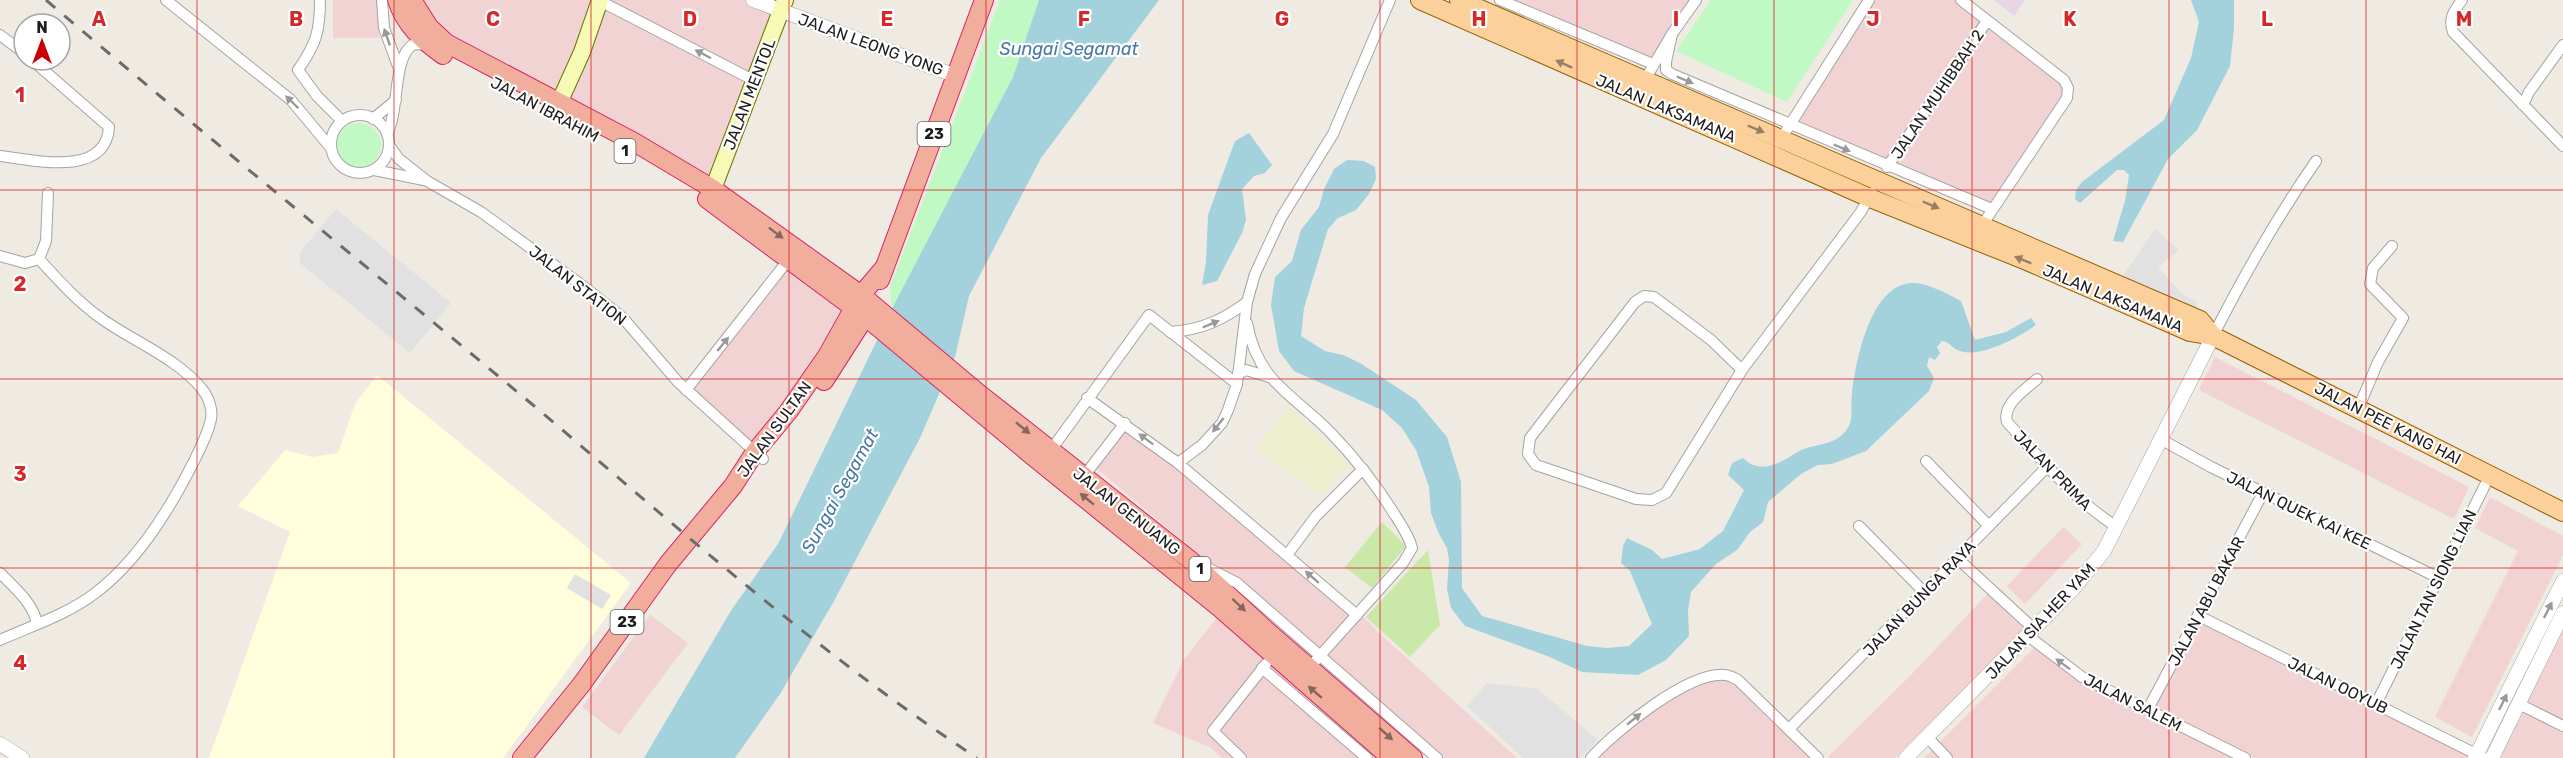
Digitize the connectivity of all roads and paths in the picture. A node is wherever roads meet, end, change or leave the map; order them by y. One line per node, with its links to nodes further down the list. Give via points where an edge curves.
1 (166, 0): 36 (street, one-way to 1, via 291,100)
2 (320, 0): 32 (street, via 316,41 298,70)
3 (382, 0): 24 (street, one-way to 3, via 384,28)
4 (397, 0): 20 (highway, JALAN IBRAHIM / 1, via 407,22)
5 (412, 0): 29 (highway, JALAN IBRAHIM / 1, via 429,27 446,43)
6 (599, 0): 26 (street, one-way to 6); 29 (main road)
7 (753, 0): 17 (street, JALAN LEONG YONG)
8 (984, 0): 25 (highway, JALAN SULTAN / 23)
9 (1390, 0): 50 (street, via 1333,134 1267,243)
10 (1420, 0): 27 (main road, JALAN LAKSAMANA, one-way to 10)
11 (1459, 0): 27 (main road, JALAN LAKSAMANA)
12 (1500, 0): 22 (street)
13 (1696, 0): 19 (street)
14 (1869, 0): 34 (street)
15 (1961, 0): 18 (street)
16 (2462, 0): 30 (street, via 2450,23 2454,32)
17 (783, 5): 25 (street, JALAN LEONG YONG); 26 (main road, JALAN MENTOL)
18 (1987, 21): 41 (street, JALAN MUHIBBAH 2); 44 (street, via 2064,80 2068,88 2067,98)
19 (1672, 34): 22 (street); 34 (street, one-way to 34, via 1666,70)
20 (429, 45): 24 (street, via 410,47); 48 (highway, JALAN IBRAHIM / 1, via 683,184)
21 (2563, 45): 30 (street)
22 (1653, 64): 27 (street)
23 (46, 72): 37 (street, via 109,127 109,135 95,156 86,160 49,162)
24 (399, 73): 28 (street)
25 (956, 76): 51 (highway, JALAN SULTAN / 23)
26 (755, 81): 42 (main road, JALAN MENTOL)
27 (1641, 89): 34 (main road, JALAN LAKSAMANA)
28 (396, 100): 31 (street); 33 (street)
29 (559, 103): 42 (highway, JALAN IBRAHIM / 1)
30 (2523, 105): 35 (street)
31 (373, 118): 32 (street, via 354,116); 33 (street)
32 (342, 121): 36 (street, via 335,128)
33 (388, 139): 39 (street, via 387,155); 40 (street, JALAN STATION, via 399,159)
34 (1783, 140): 41 (main road, JALAN LAKSAMANA); 41 (street, one-way to 41)
35 (2563, 146)
36 (330, 147): 39 (street, via 342,168 358,174)
37 (0, 156)
38 (2316, 161): 54 (street, via 2282,210)
39 (374, 170): 40 (street, JALAN STATION)
40 (427, 181): 59 (street, JALAN STATION, via 481,212 591,292 623,318)
41 (1878, 182): 44 (street); 45 (main road, JALAN LAKSAMANA, one-way to 45); 54 (main road, JALAN LAKSAMANA, one-way to 41, via 2190,332 2027,261); 55 (street, JALAN MUHIBBAH 2)
42 (713, 189): 51 (highway, JALAN IBRAHIM / 1, one-way to 51)
43 (48, 193): 49 (street, via 46,241)
44 (1992, 209): 45 (street)
45 (1982, 227): 54 (main road, JALAN LAKSAMANA, via 2190,316)
46 (2392, 246): 62 (street, via 2373,268 2370,284 2403,318)
47 (0, 256): 49 (street, via 25,263)
48 (789, 259): 51 (highway, JALAN IBRAHIM / 1); 59 (street, one-way to 48)
49 (39, 260): 90 (street, via 101,319 189,375 204,391 211,418 173,502 119,572 69,610)
50 (1247, 302): 52 (street); 53 (street, one-way to 50, via 1209,326)
51 (870, 311): 61 (highway, JALAN GENUANG / 1); 66 (highway, JALAN SULTAN / 23, via 800,415)
52 (1246, 318): 56 (street, via 1255,353); 57 (street)
53 (1170, 332): 57 (street); 60 (street, via 1149,315)
54 (2213, 336): 62 (main road, JALAN PEE KANG HAI); 64 (street, JALAN SIA HER YAM)
55 (1742, 370): 55 (street, JALAN MUHIBBAH 2, via 1711,340 1654,297 1644,296 1635,302 1530,438 1528,454 1536,465 1636,499 1652,500 1666,493)
56 (1269, 377): 57 (street, via 1246,370); 70 (street)
57 (1238, 379): 68 (street, one-way to 68, via 1222,423)
58 (2037, 379): 69 (street, JALAN PRIMA, via 2012,403 2006,418)
59 (686, 390): 66 (street, JALAN STATION)
60 (1088, 398): 63 (street); 65 (street)
61 (975, 399): 65 (highway, JALAN GENUANG / 1, one-way to 65); 79 (highway, JALAN GENUANG / 1, one-way to 61, via 1029,453)
62 (2358, 409): 71 (main road, JALAN PEE KANG HAI)
63 (1125, 423): 68 (street, one-way to 63); 72 (street)
64 (2162, 440): 73 (street, JALAN QUEK KAI KEE); 78 (street, JALAN SIA HER YAM)
65 (1051, 450): 72 (highway, JALAN GENUANG / 1)
66 (759, 456): 105 (highway, JALAN SULTAN / 23, via 668,564 581,685)
67 (1926, 461): 77 (street)
68 (1178, 463): 81 (street)
69 (2048, 466): 77 (street, JALAN BUNGA RAYA); 78 (street, JALAN PRIMA, via 2080,500)
70 (1363, 469): 81 (street, via 1316,516); 88 (street, via 1386,500 1412,548)
71 (2490, 475): 74 (main road, JALAN PEE KANG HAI); 84 (street, JALAN TAN SIONG LIAN)
72 (1084, 476): 75 (highway, JALAN GENUANG / 1)
73 (2263, 493): 84 (street, JALAN QUEK KAI KEE); 89 (street, JALAN ABU BAKAR)
74 (2563, 512)
75 (1134, 515): 79 (highway, via 1137,524); 80 (highway, JALAN GENUANG / 1)
76 (1859, 526): 86 (street)
77 (1989, 526): 82 (street, JALAN BUNGA RAYA)
78 (2117, 527): 91 (street, JALAN SIA HER YAM, via 2093,566)
79 (1132, 535): 80 (highway, JALAN GENUANG / 1)
80 (1167, 553): 93 (highway, JALAN GENUANG / 1); 94 (highway, JALAN GENUANG / 1, one-way to 94, via 1190,560)
81 (1287, 555): 88 (street, one-way to 81)
82 (1957, 558): 86 (street, JALAN BUNGA RAYA); 91 (street, JALAN SALEM)
83 (0, 573): 90 (street, via 28,604)
84 (2439, 578): 95 (street, JALAN TAN SIONG LIAN)
85 (2563, 581): 103 (street, one-way to 85)
86 (1923, 591): 99 (street, JALAN BUNGA RAYA)
87 (2563, 613): 96 (street)
88 (1357, 615): 94 (street)
89 (2199, 616): 95 (street, JALAN OOYUB); 97 (street, JALAN ABU BAKAR)
90 (37, 624): 92 (street)
91 (2031, 633): 97 (street, JALAN SALEM, one-way to 91, via 2076,674); 100 (street, JALAN SIA HER YAM)
92 (0, 640)
93 (1268, 662): 106 (street, via 1213,730); 107 (street); 108 (highway, JALAN GENUANG / 1, one-way to 93)
94 (1315, 662): 109 (highway, JALAN GENUANG / 1, one-way to 109); 110 (street)
95 (2376, 704): 103 (street, JALAN OOYUB)
96 (2518, 704): 98 (street); 115 (street)
97 (2148, 709): 114 (street, JALAN SALEM)
98 (2563, 726)
99 (1789, 729): 102 (street, one-way to 99, via 1636,716 1669,695 1715,675 1738,680); 111 (street)
100 (1927, 737): 112 (street, JALAN SIA HER YAM); 113 (street)
101 (0, 744): 104 (street)
102 (1594, 757)
103 (2479, 757)
104 (22, 758)
105 (522, 758)
106 (1241, 758)
107 (1366, 758)
108 (1391, 758)
109 (1413, 758)
110 (1437, 758)
111 (1818, 758)
112 (1906, 758)
113 (1947, 758)
114 (2245, 758)
115 (2492, 758)

